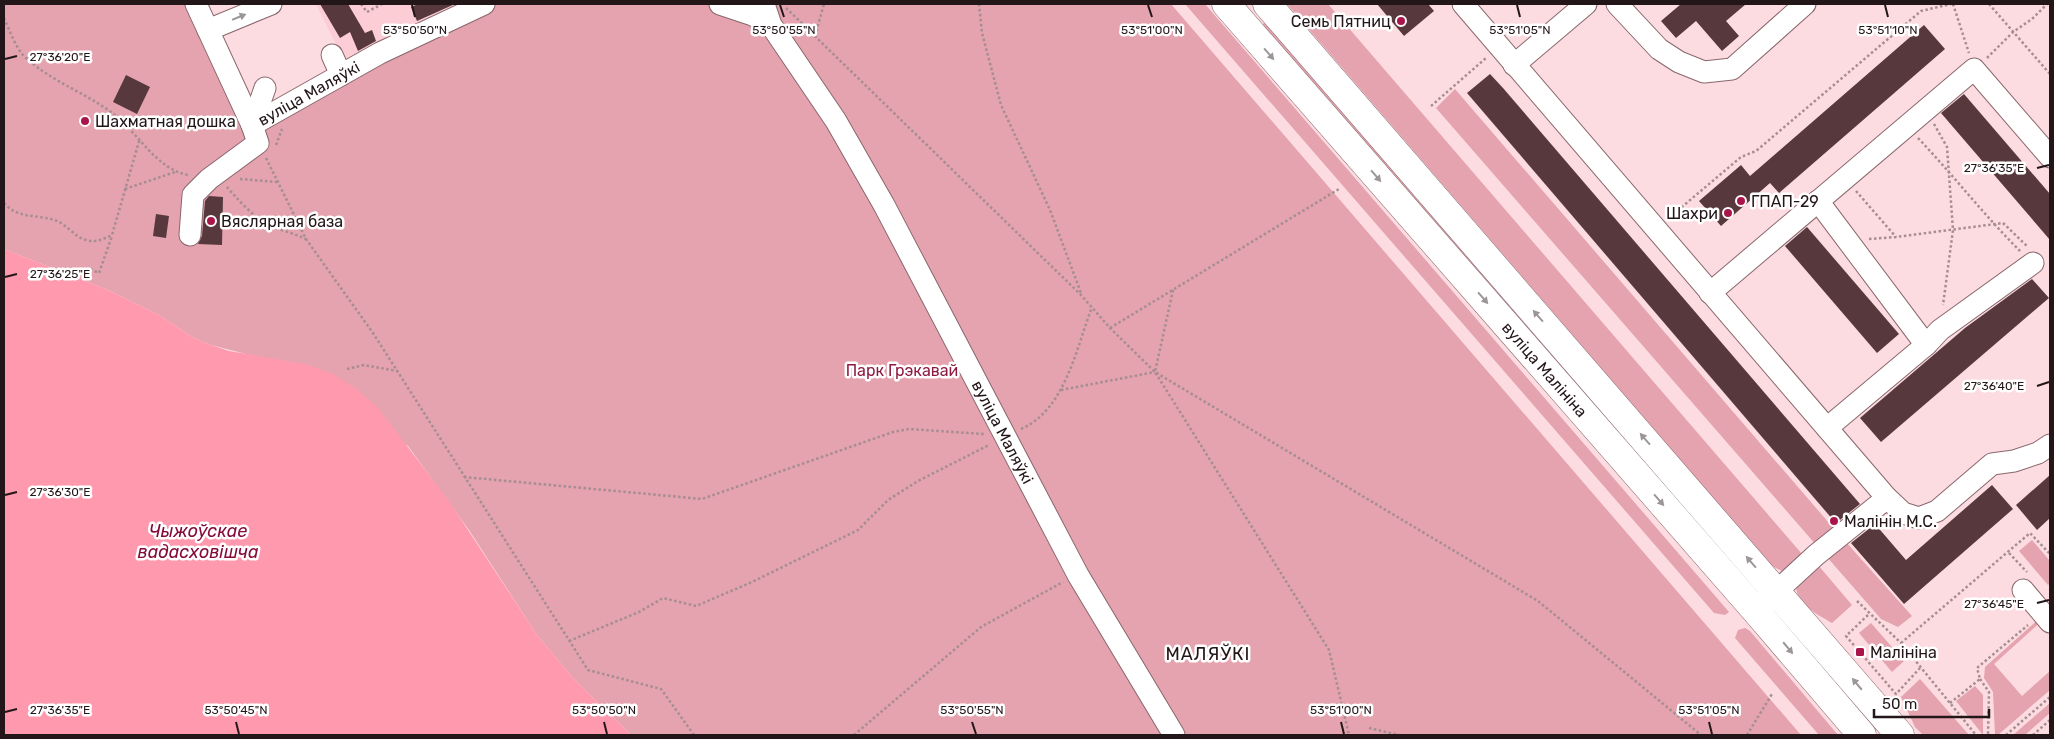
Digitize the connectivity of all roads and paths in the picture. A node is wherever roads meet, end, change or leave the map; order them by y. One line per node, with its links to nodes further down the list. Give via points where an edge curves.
1 (196, 4): 22 (street, вуліца Маляўкі)
2 (270, 4): 22 (street, one-way to 2)
3 (361, 4): 4 (path, via 367,12)
4 (382, 4)
5 (484, 4): 30 (street, вуліца Маляўкі)
6 (720, 4): 21 (street, вуліца Маляўкі)
7 (764, 4): 21 (street, вуліца Маляўкі)
8 (780, 4): 24 (path)
9 (824, 4): 24 (path)
10 (979, 4): 61 (path, via 982,33 1001,105 1050,210)
11 (1268, 4): 77 (main road, вуліца Малініна, one-way to 11)
12 (1586, 4): 27 (street)
13 (1617, 4): 14 (street, via 1659,49 1704,72 1732,69)
14 (1805, 4)
15 (1952, 4): 28 (path); 50 (path, via 1921,11 1756,151 1740,157)
16 (1989, 4): 23 (path)
17 (2047, 4): 23 (path)
18 (1467, 5): 25 (street)
19 (1243, 10): 79 (main road, вуліца Малініна, one-way to 79)
20 (4, 18): 36 (path, via 22,54 114,115)
21 (771, 25): 70 (street, вуліца Маляўкі, via 836,121)
22 (208, 30): 37 (street, вуліца Маляўкі)
23 (2013, 32): 28 (path); 29 (path)
24 (815, 36): 61 (path)
25 (1498, 46): 27 (street); 32 (path)
26 (332, 55): 30 (street)
27 (1514, 65): 50 (street)
28 (1974, 70): 33 (street); 38 (street)
29 (2050, 74)
30 (341, 75): 37 (street, вуліца Маляўкі)
31 (265, 88): 37 (street)
32 (1431, 106)
33 (1926, 110): 34 (street); 40 (path, via 1947,147)
34 (1907, 126): 40 (path); 41 (street)
35 (283, 128): 37 (path)
36 (140, 138): 45 (path); 45 (path, via 161,164 175,172)
37 (265, 142): 39 (path); 39 (path); 42 (street)
38 (2050, 157)
39 (269, 165): 44 (path)
40 (1949, 170): 49 (path); 51 (path)
41 (1845, 178): 47 (street); 54 (path)
42 (209, 179): 53 (street, via 193,195); 55 (path, via 220,178 236,198 267,224)
43 (239, 179): 44 (path)
44 (277, 182): 55 (path)
45 (125, 189): 52 (path)
46 (1340, 189): 59 (path)
47 (1818, 201): 56 (street); 60 (street)
48 (4, 203): 52 (path, via 11,212 55,220 85,240 98,241)
49 (1994, 224): 51 (path); 57 (path); 57 (path, via 2003,223)
50 (1656, 229): 60 (street)
51 (1953, 230): 54 (path); 64 (path)
52 (112, 234): 58 (path, via 99,273)
53 (190, 235)
54 (1896, 238): 56 (path)
55 (306, 239): 66 (path)
56 (1848, 240): 64 (street)
57 (2031, 256): 64 (street)
58 (90, 269)
59 (1173, 290): 63 (path); 67 (path)
60 (1710, 293): 69 (street)
61 (1081, 295): 62 (path)
62 (1092, 307): 63 (path); 68 (path)
63 (1110, 328): 67 (path)
64 (1933, 337): 69 (street)
65 (347, 369): 66 (path, via 364,365)
66 (397, 371): 72 (path)
67 (1155, 372): 68 (path); 94 (path, via 1329,650); 96 (path, via 1538,601)
68 (1061, 390): 70 (path, via 1034,423)
69 (1827, 428): 73 (street)
70 (1006, 436): 72 (path, via 909,429 893,432 702,499); 75 (street, вуліца Маляўкі); 82 (path, via 888,500 858,530 752,582 696,606 663,598 639,612)
71 (2050, 445): 73 (street, via 2014,461 1992,464 1937,511 1919,518 1903,513)
72 (464, 477): 82 (path)
73 (1887, 498): 77 (street, via 1816,555)
74 (2050, 554): 83 (path, via 2030,533)
75 (1078, 575): 92 (path, via 980,627); 93 (street, вуліца Маляўкі)
76 (2022, 590): 81 (street)
77 (1777, 592): 79 (street); 99 (main road, вуліца Малініна, one-way to 77)
78 (1857, 601): 80 (path)
79 (1756, 611): 98 (main road, вуліца Малініна, one-way to 98)
80 (1869, 615): 83 (path); 84 (path, via 1846,636 1896,694)
81 (2046, 618): 85 (path, via 1977,668)
82 (570, 641): 91 (path, via 588,670 661,689)
83 (1901, 643): 84 (path)
84 (1920, 668): 88 (path)
85 (1980, 679): 88 (path); 101 (path, via 1990,692)
86 (1772, 694): 97 (path)
87 (2050, 697): 102 (path)
88 (1950, 703): 100 (path)
89 (2050, 720): 103 (path)
90 (1369, 728): 95 (path)
91 (694, 735)
92 (854, 735)
93 (1174, 735)
94 (1349, 735)
95 (1399, 735)
96 (1701, 735)
97 (1747, 735)
98 (1862, 735)
99 (1900, 735)
100 (1976, 735)
101 (1988, 735)
102 (2006, 735)
103 (2033, 735)

